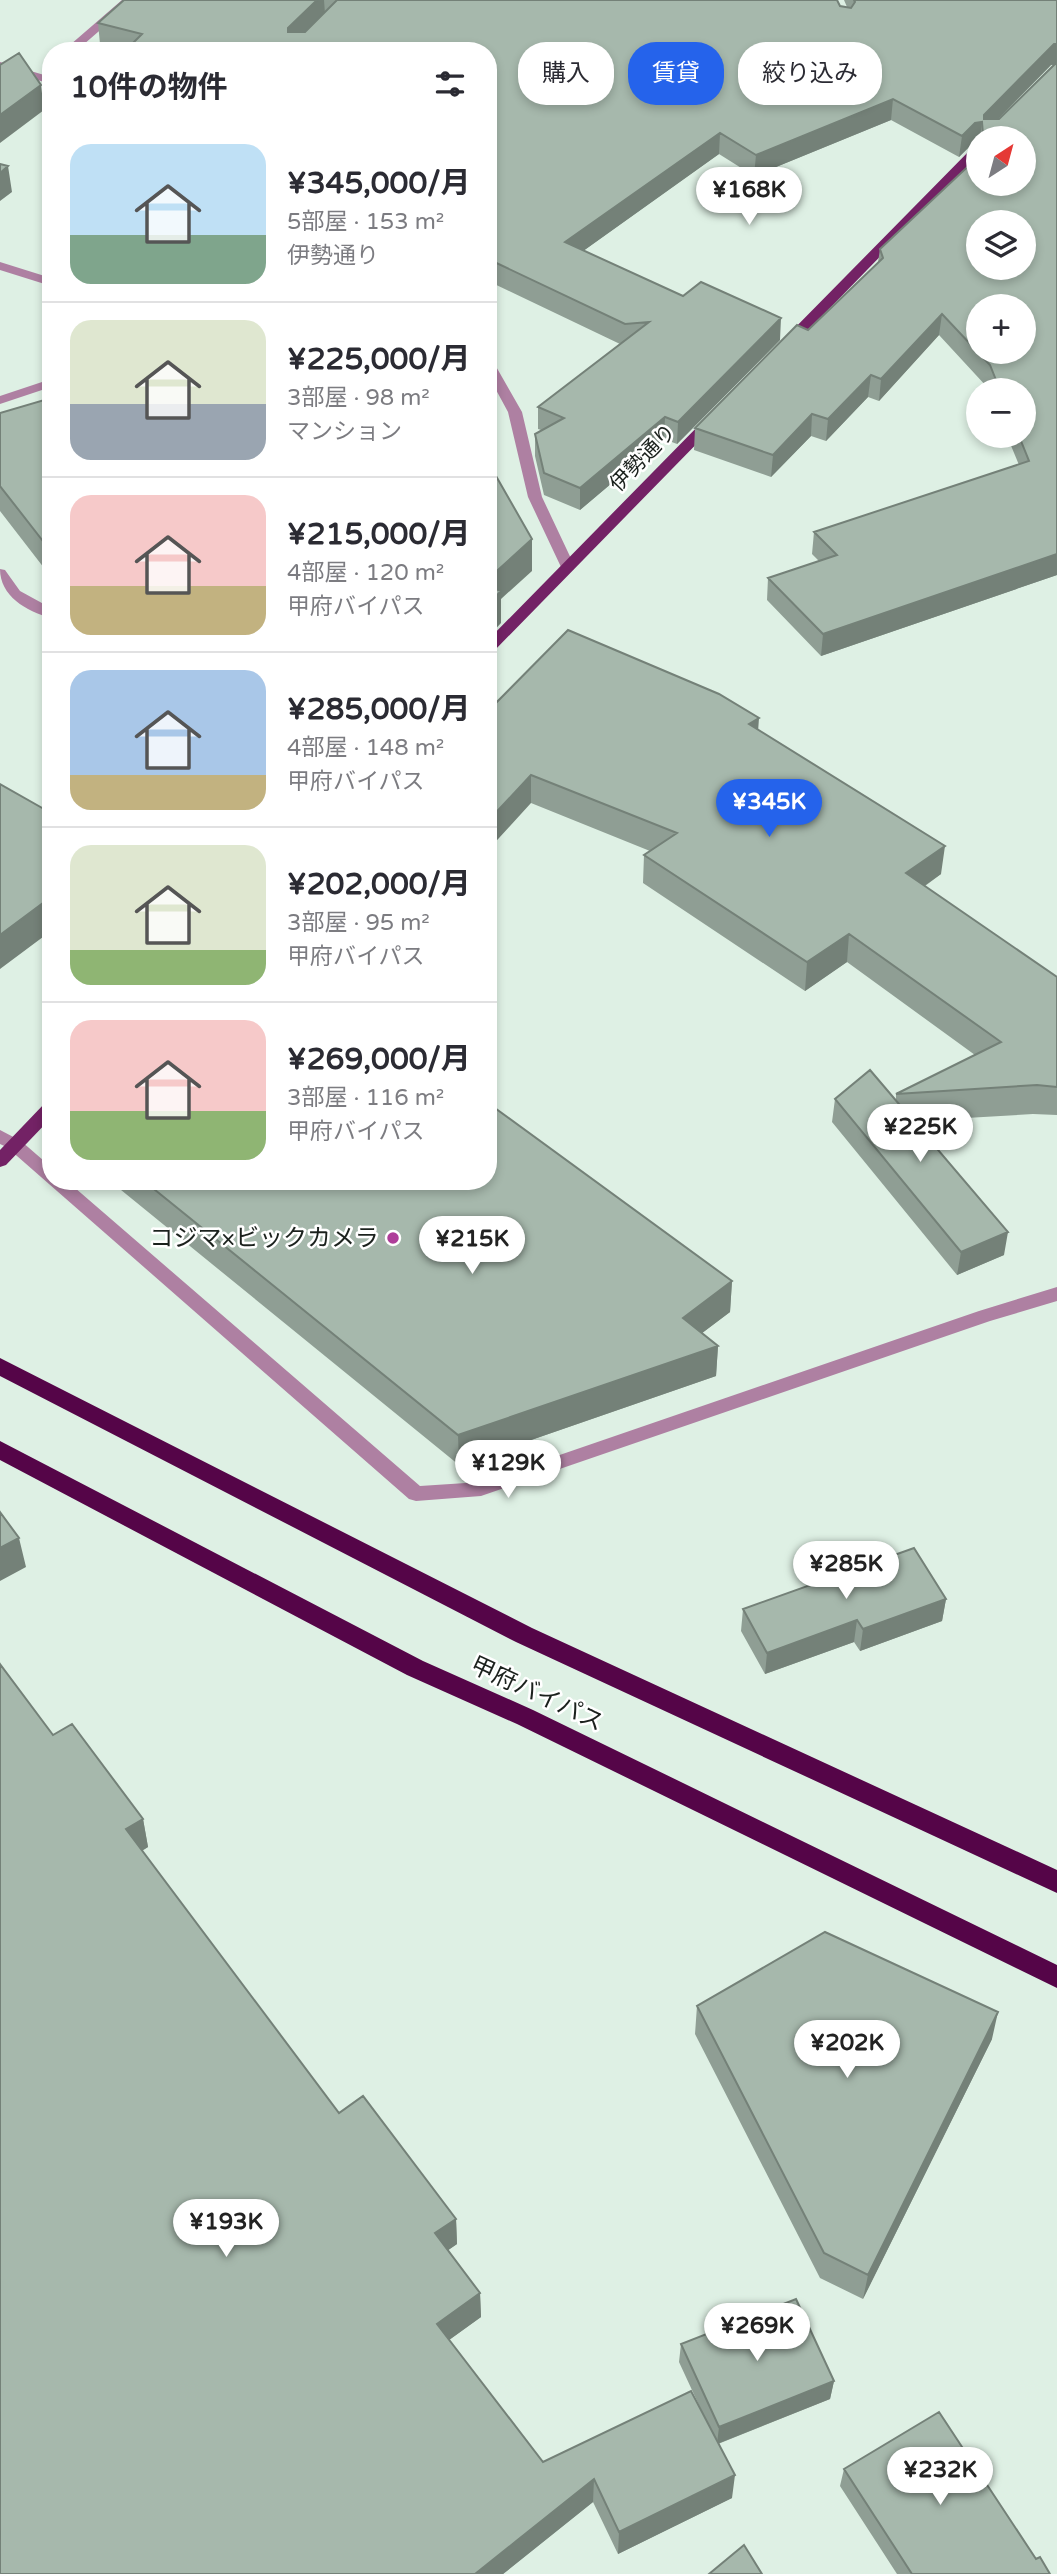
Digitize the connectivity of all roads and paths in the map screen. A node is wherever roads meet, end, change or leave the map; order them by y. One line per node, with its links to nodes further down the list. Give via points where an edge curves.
1 (129, 0): 2 (street)
2 (80, 42)
3 (0, 65): 4 (street)
4 (42, 78)
5 (966, 161): 8 (main road)
6 (0, 266): 7 (street)
7 (42, 279)
8 (773, 358)
9 (497, 379): 13 (street, via 515,412 535,497)
10 (42, 386): 11 (street)
11 (0, 400)
12 (724, 408): 13 (main road, 伊勢通り)
13 (568, 567): 16 (main road, 伊勢通り)
14 (0, 573): 15 (street, via 15,594)
15 (42, 609)
16 (497, 640)
17 (42, 1114): 18 (main road)
18 (7, 1141): 19 (main road); 20 (street)
19 (0, 1161)
20 (42, 1170)
21 (66, 1190): 22 (street, via 416,1494 481,1489)
22 (1057, 1294)
23 (0, 1366): 25 (highway, 甲府バイパス, via 524,1634)
24 (0, 1450): 26 (highway, 甲府バイパス, via 415,1668)
25 (1057, 1882)
26 (1057, 1977)

